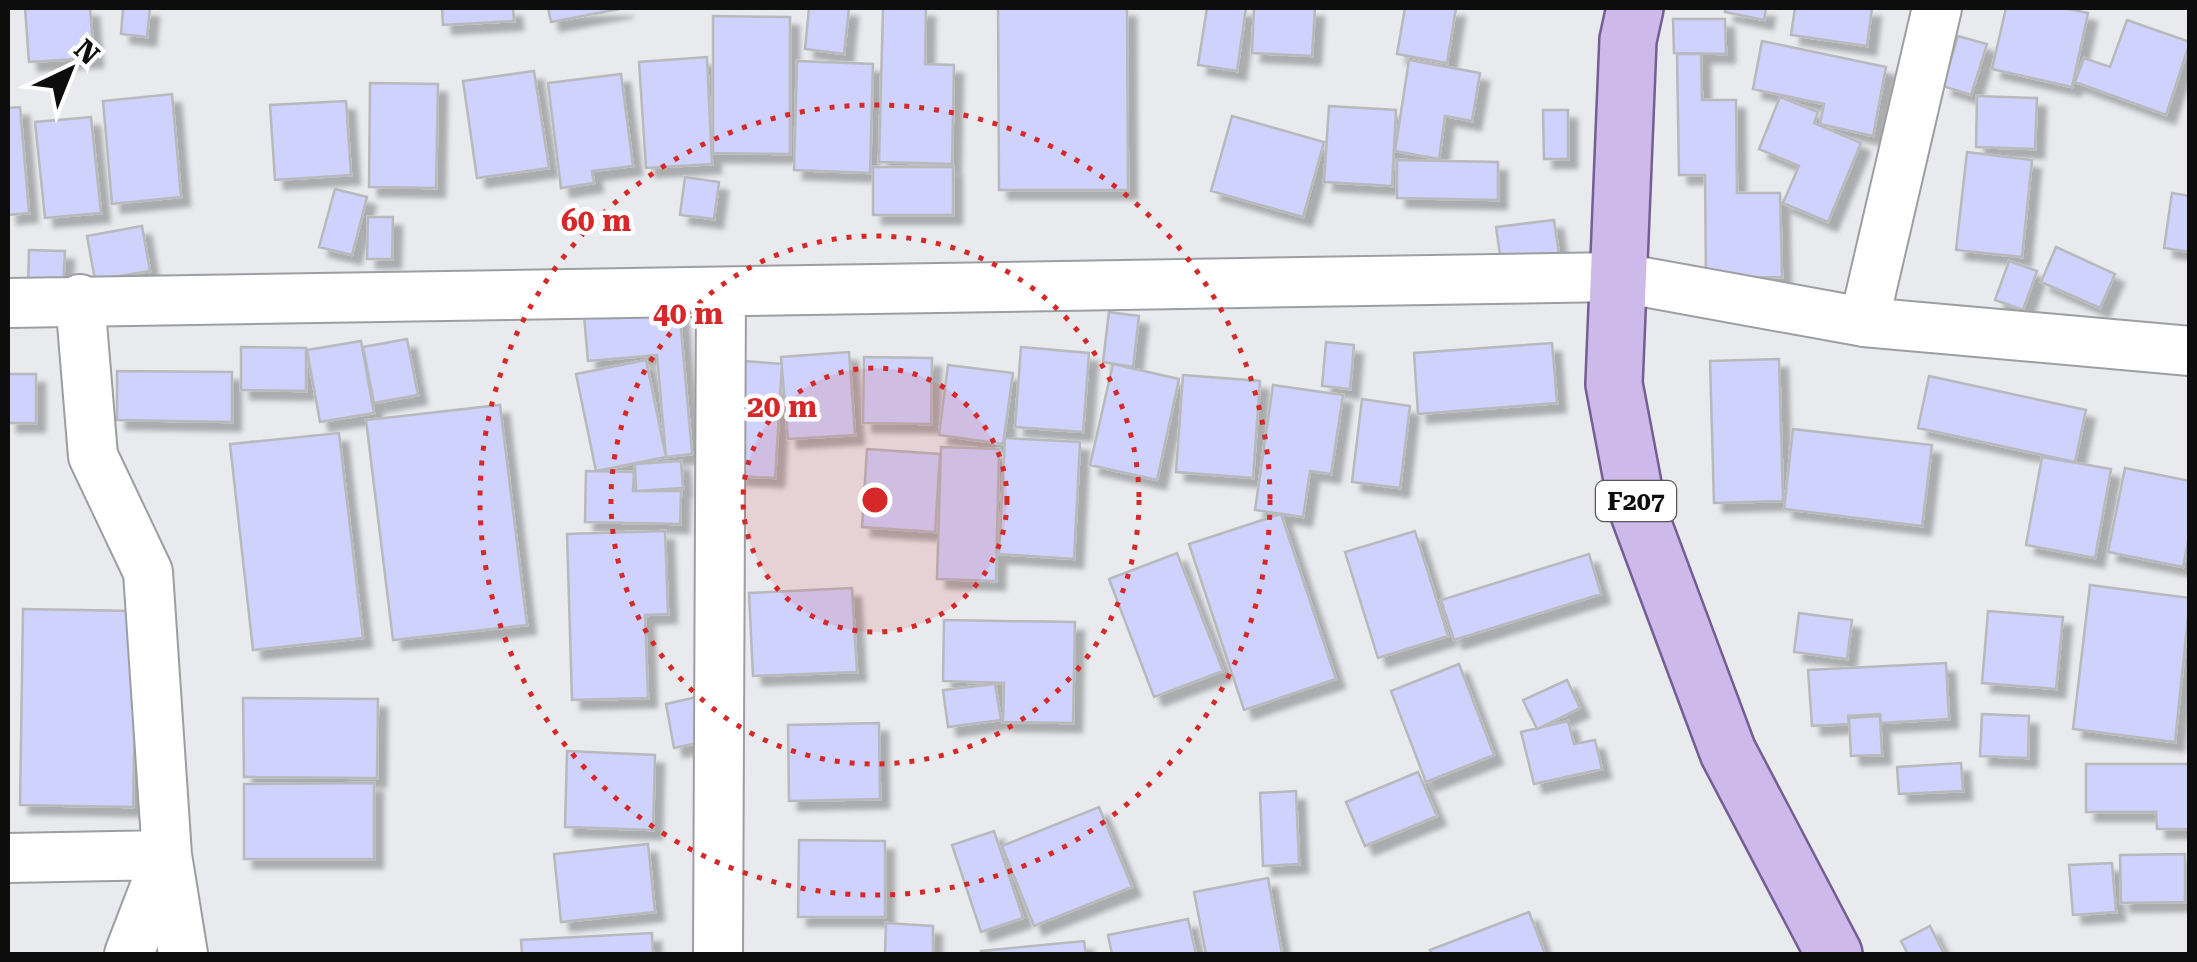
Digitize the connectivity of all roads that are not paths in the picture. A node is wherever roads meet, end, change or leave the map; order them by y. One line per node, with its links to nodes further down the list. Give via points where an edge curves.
1 (1635, 8): 3 (main road, F207)
2 (1937, 8): 7 (street)
3 (1616, 277): 4 (street); 7 (street); 14 (main road, F207, via 1614,384 1638,511 1728,752)
4 (721, 294): 5 (street); 13 (street)
5 (80, 299): 6 (street); 9 (street, via 93,456 148,572)
6 (8, 303)
7 (1864, 322): 8 (street)
8 (2190, 352)
9 (167, 854): 10 (street); 11 (street); 12 (street)
10 (8, 858)
11 (129, 954)
12 (183, 954)
13 (718, 954)
14 (1834, 954)

